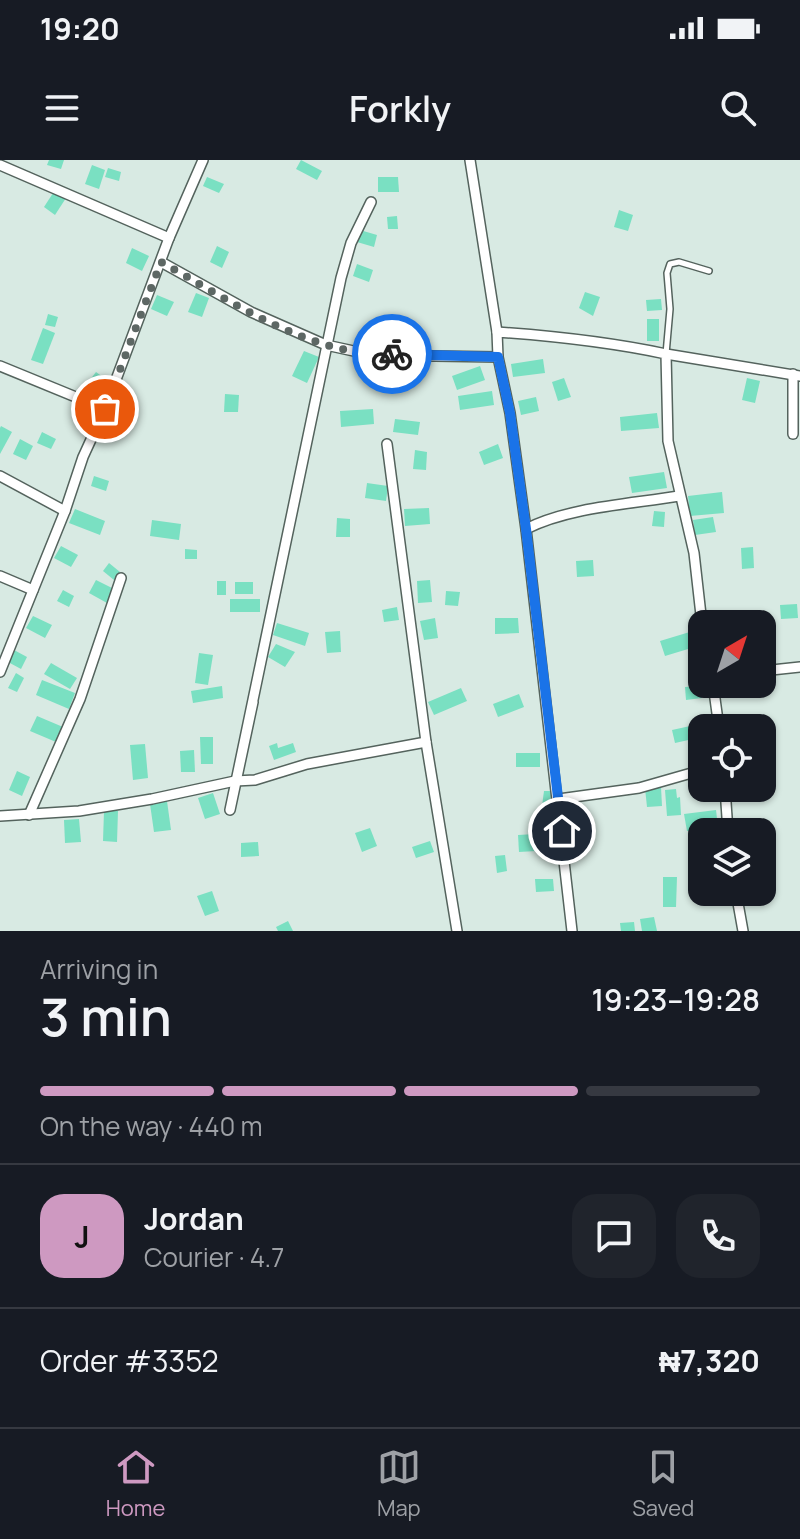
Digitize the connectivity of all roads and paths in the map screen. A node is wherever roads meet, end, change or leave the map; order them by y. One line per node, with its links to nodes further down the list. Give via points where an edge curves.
1 (203, 160): 5 (street)
2 (470, 160): 8 (street)
3 (0, 165): 5 (street)
4 (371, 202): 9 (street, via 351,243)
5 (169, 238): 6 (street)
6 (161, 262): 9 (street, via 251,312); 14 (street)
7 (709, 271): 10 (lane, via 670,264)
8 (497, 332): 10 (street, via 575,338); 11 (street)
9 (326, 345): 11 (street, via 372,355); 33 (street)
10 (666, 354): 13 (street); 18 (street, via 668,441)
11 (498, 357): 20 (street)
12 (0, 366): 14 (street)
13 (796, 375): 15 (street)
14 (105, 409): 19 (street)
15 (793, 434)
16 (387, 444): 29 (street)
17 (0, 476): 19 (street)
18 (679, 496): 20 (street, via 592,510); 24 (street, via 694,553)
19 (65, 511): 23 (street)
20 (526, 529): 32 (street)
21 (0, 576): 23 (street)
22 (121, 578): 34 (street, via 80,699)
23 (33, 590): 27 (street)
24 (700, 610)
25 (800, 667): 26 (street)
26 (776, 670)
27 (0, 672)
28 (253, 702): 33 (street)
29 (426, 742): 31 (street); 37 (street)
30 (688, 774): 32 (street, via 639,788)
31 (235, 781): 33 (street); 34 (street, via 79,811)
32 (559, 799): 38 (street)
33 (230, 810)
34 (29, 815): 35 (street)
35 (0, 816)
36 (739, 906): 39 (street)
37 (457, 931)
38 (572, 931)
39 (743, 931)

